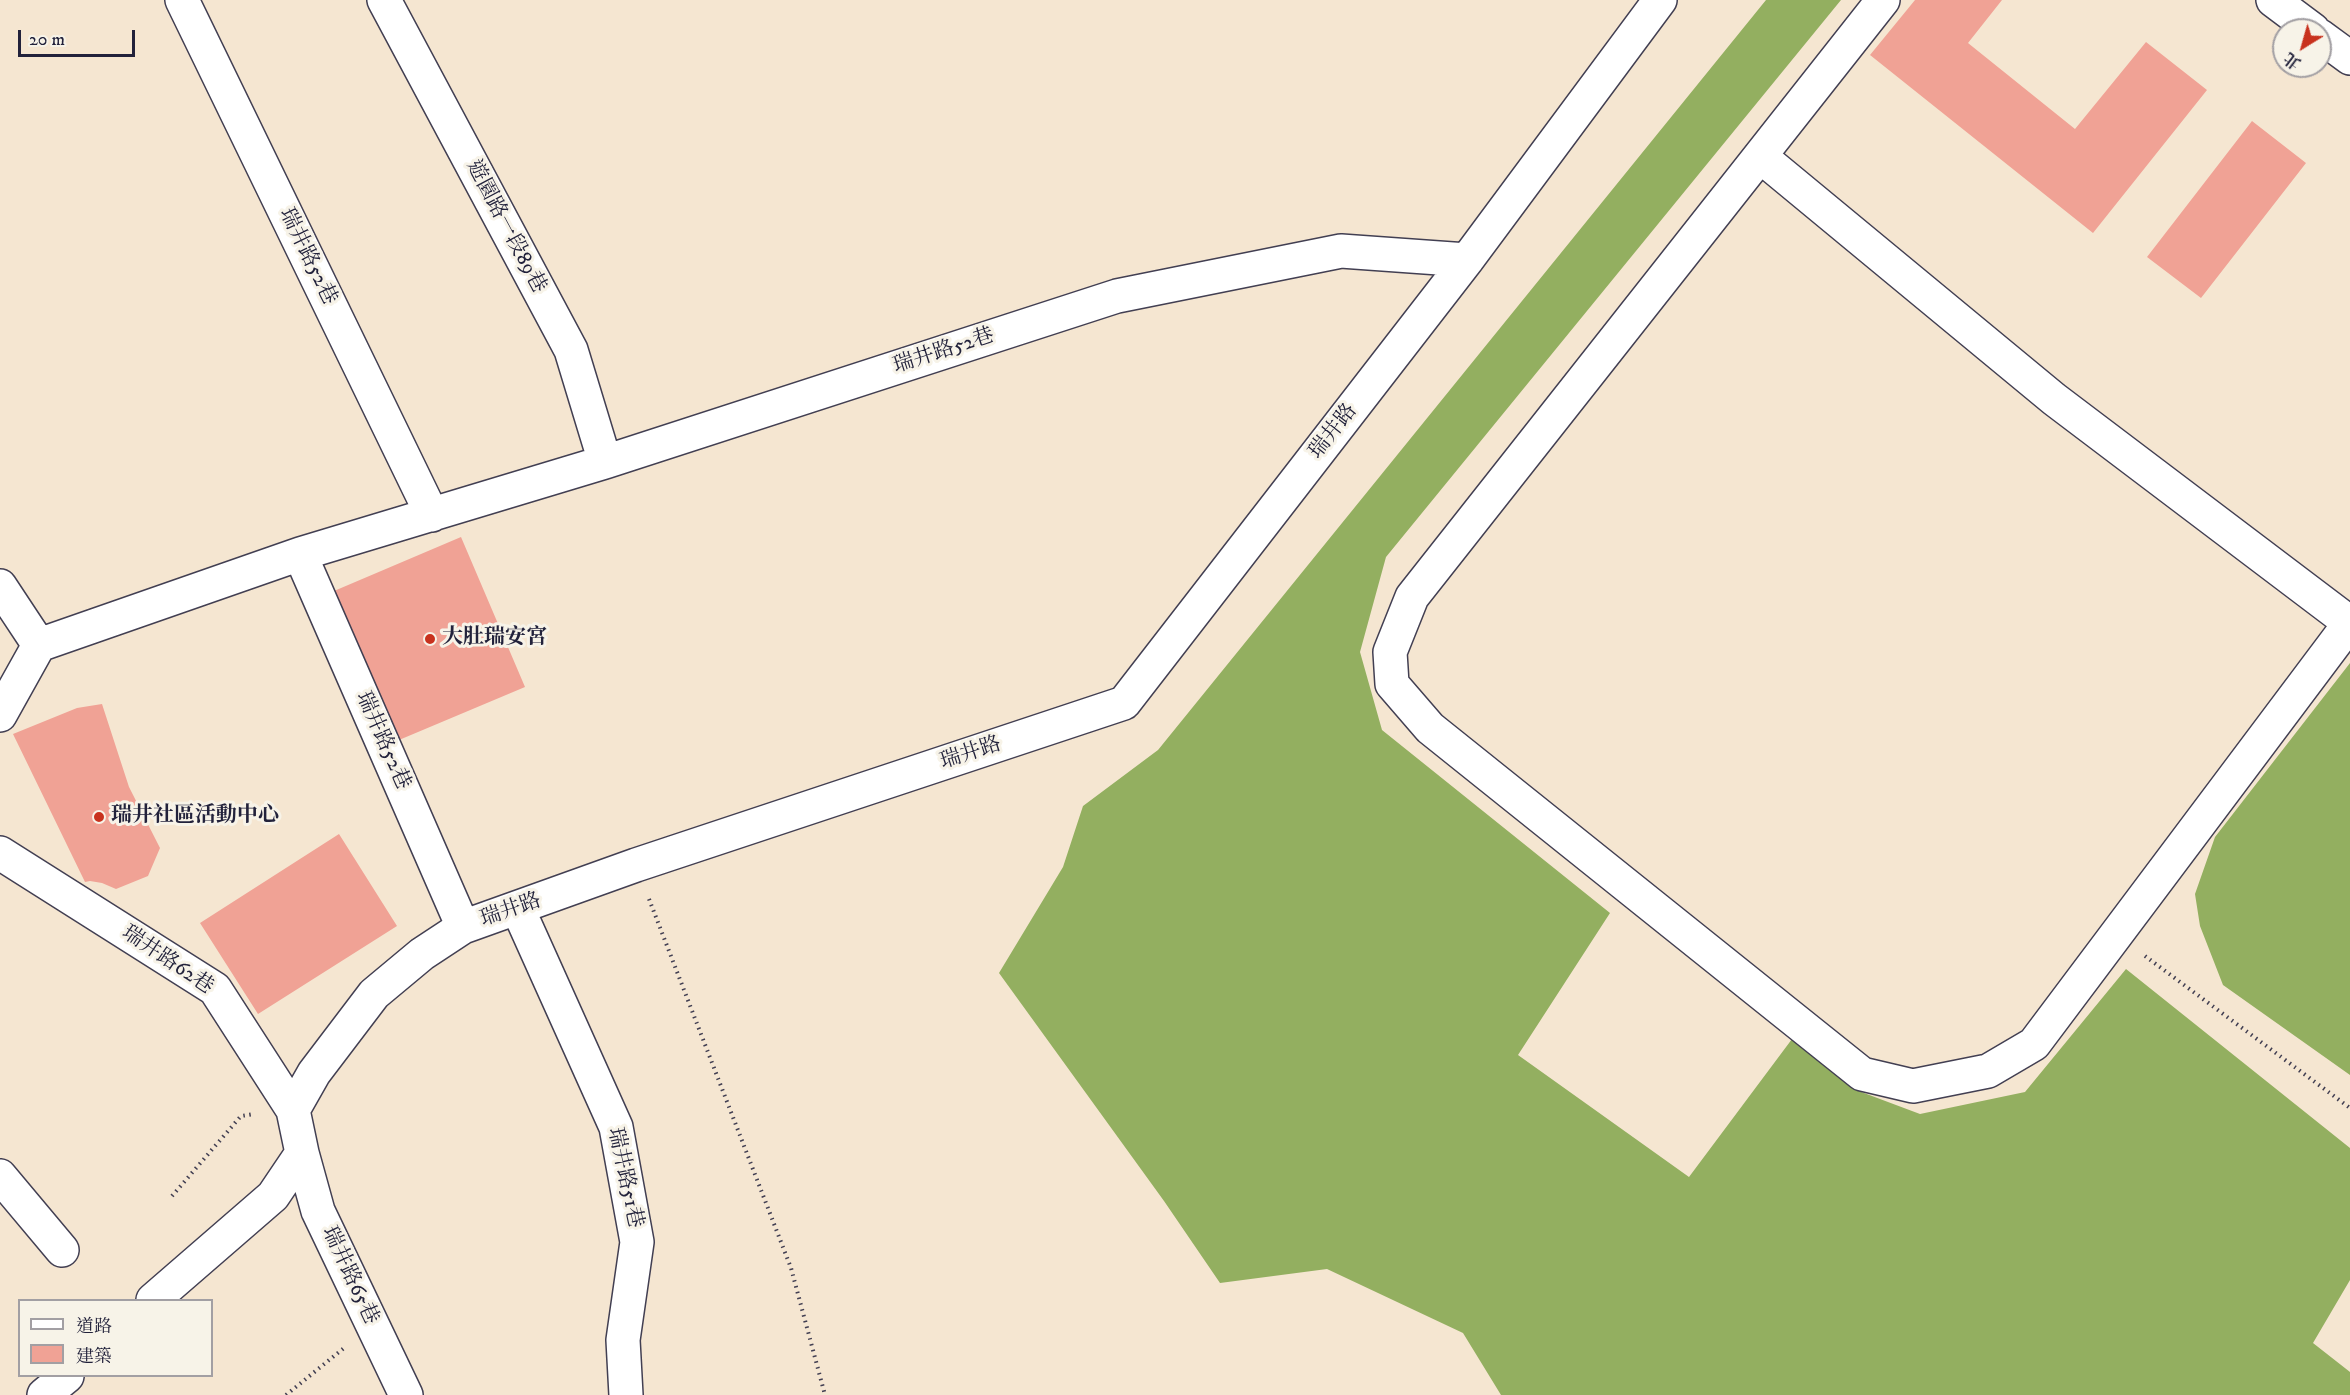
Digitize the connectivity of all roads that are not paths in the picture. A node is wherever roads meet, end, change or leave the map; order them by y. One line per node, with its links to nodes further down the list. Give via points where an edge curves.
1 (182, 0): 12 (street, 瑞井路52巷)
2 (384, 0): 11 (street, 遊園路一段89巷, via 570,350)
3 (1660, 0): 10 (street, 瑞井路)
4 (1883, 0): 9 (street)
5 (2273, 0): 6 (street)
6 (2297, 18)
7 (2332, 45): 8 (street)
8 (2350, 58)
9 (1760, 156): 15 (street, via 2054,399); 15 (street, via 1412,597 1390,652 1392,684 1430,728 1862,1074 1913,1086 1988,1071 2034,1044)
10 (1467, 260): 11 (street, 瑞井路52巷, via 1341,250 1117,296); 19 (street, 瑞井路, via 1124,703 636,865)
11 (605, 462): 12 (street, 瑞井路52巷)
12 (432, 514): 13 (street, 瑞井路52巷)
13 (300, 554): 16 (street, 瑞井路52巷); 20 (street, 瑞井路52巷)
14 (0, 586): 16 (street)
15 (2350, 623)
16 (39, 645): 17 (street)
17 (0, 715)
18 (0, 853): 21 (street, 瑞井路62巷, via 215,988)
19 (518, 909): 20 (street, 瑞井路); 29 (street, 瑞井路51巷, via 616,1127 637,1242 623,1340)
20 (464, 927): 21 (street, 瑞井路, via 422,954 374,994 314,1073)
21 (293, 1110): 22 (street)
22 (302, 1153): 25 (street, via 273,1196); 28 (street, 瑞井路65巷, via 318,1211)
23 (0, 1176): 24 (street)
24 (62, 1250)
25 (154, 1299)
26 (66, 1377): 27 (street)
27 (44, 1395)
28 (406, 1395)
29 (626, 1395)

